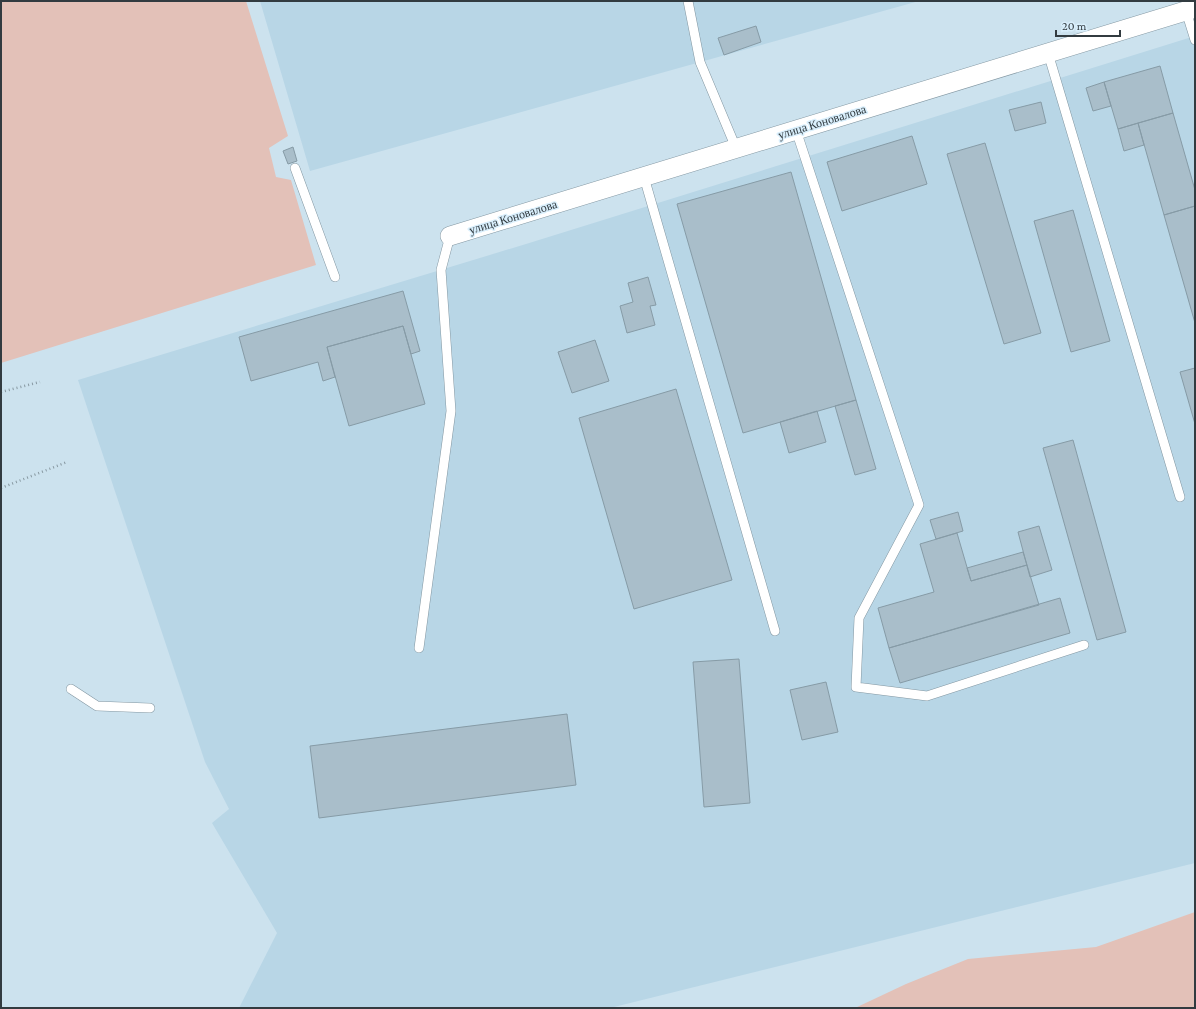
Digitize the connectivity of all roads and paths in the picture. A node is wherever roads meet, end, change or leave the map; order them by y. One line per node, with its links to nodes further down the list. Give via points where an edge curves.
1 (688, 1): 6 (lane, via 700,62)
2 (1190, 10): 3 (lane); 4 (street, улица Коновалова)
3 (1195, 40)
4 (1048, 53): 5 (street, улица Коновалова); 15 (lane)
5 (796, 130): 6 (street, улица Коновалова); 17 (lane, via 919,505 859,618 856,688 927,696)
6 (736, 148): 8 (street, улица Коновалова)
7 (295, 168): 10 (lane)
8 (644, 177): 9 (street, улица Коновалова); 16 (lane)
9 (450, 236): 18 (lane, via 441,270 451,411)
10 (335, 277)
11 (40, 382): 12 (path)
12 (1, 392)
13 (67, 462): 14 (path)
14 (1, 488)
15 (1180, 497)
16 (775, 631)
17 (1084, 645)
18 (419, 648)
19 (71, 689): 20 (lane, via 97,706)
20 (150, 708)

